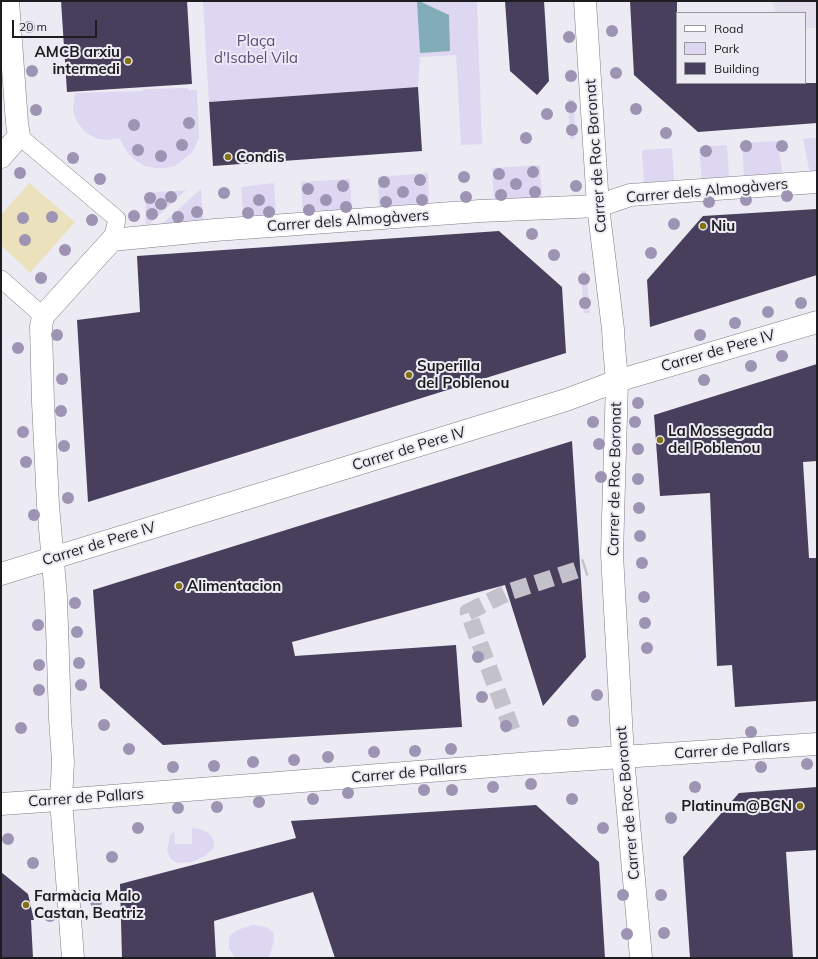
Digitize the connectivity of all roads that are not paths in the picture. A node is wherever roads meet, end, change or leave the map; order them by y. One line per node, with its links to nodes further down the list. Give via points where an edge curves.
1 (8, 1): 3 (street)
2 (585, 1): 6 (street, Carrer de Roc Boronat)
3 (19, 136): 4 (street); 7 (street, via 117,219)
4 (1, 157)
5 (817, 182): 6 (street, Carrer dels Almogàvers, via 630,195)
6 (598, 206): 7 (street, Carrer dels Almogàvers, via 480,211); 11 (street, Carrer de Roc Boronat)
7 (120, 239): 9 (street)
8 (1, 279): 9 (street)
9 (43, 316): 12 (street, via 41,327 44,410)
10 (817, 322): 11 (street, Carrer de Pere IV)
11 (617, 381): 12 (street, Carrer de Pere IV, via 559,403); 15 (street, Carrer de Roc Boronat, via 612,554)
12 (53, 558): 13 (street, Carrer de Pere IV); 16 (street, via 63,762)
13 (1, 574)
14 (817, 744): 15 (street, Carrer de Pallars)
15 (623, 757): 16 (street, Carrer de Pallars); 19 (street, Carrer de Roc Boronat)
16 (61, 800): 17 (street, Carrer de Pallars); 18 (street)
17 (1, 804)
18 (73, 958)
19 (642, 958)

